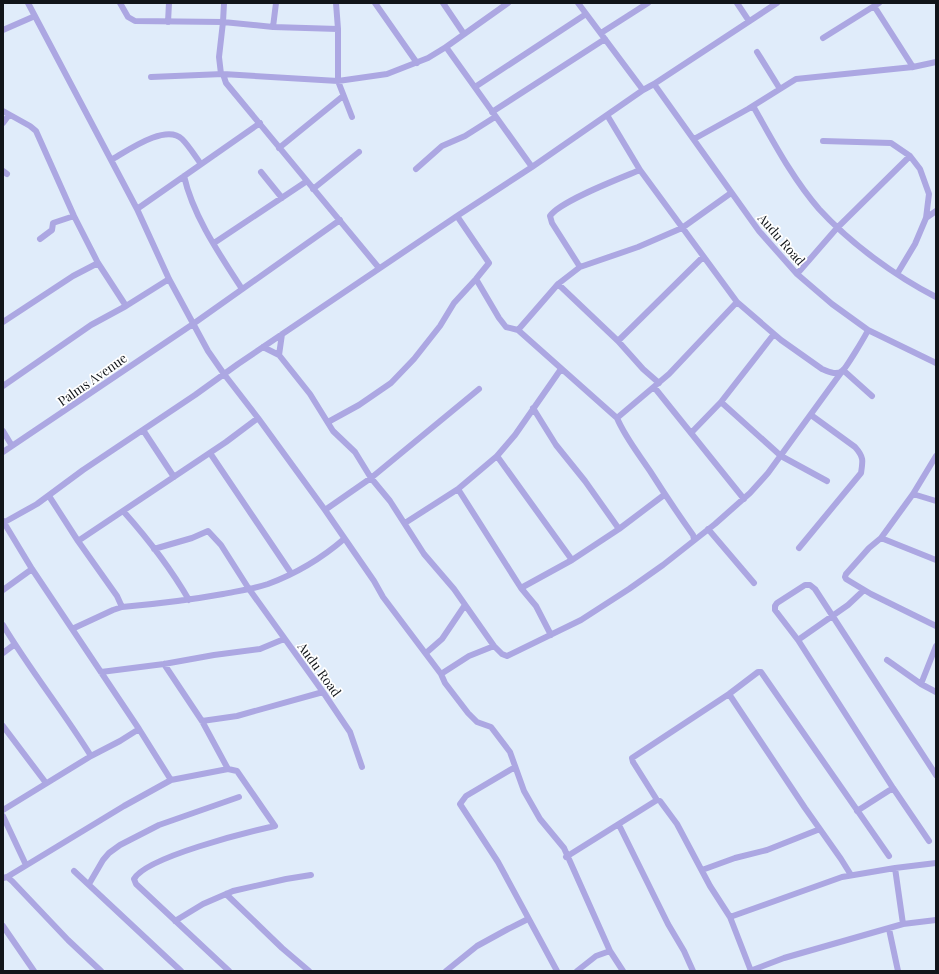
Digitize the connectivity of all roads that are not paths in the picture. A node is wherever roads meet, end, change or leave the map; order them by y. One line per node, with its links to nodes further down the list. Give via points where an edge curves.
1 (28, 3): 16 (street)
2 (169, 3): 18 (street)
3 (224, 3): 19 (street)
4 (276, 3): 20 (street)
5 (336, 3): 21 (street)
6 (375, 3): 29 (street)
7 (443, 3): 23 (street)
8 (508, 3): 23 (street)
9 (578, 3): 15 (street)
10 (648, 3): 24 (street)
11 (737, 3): 17 (street)
12 (777, 3): 17 (street)
13 (121, 4): 18 (street, via 128,17 135,22)
14 (876, 4): 25 (street); 30 (street)
15 (586, 14): 24 (street); 35 (street)
16 (35, 16): 22 (street); 52 (street)
17 (749, 21): 34 (street)
18 (168, 22): 19 (street)
19 (223, 22): 20 (street); 31 (street, via 219,57)
20 (273, 26): 21 (street)
21 (338, 29): 33 (street)
22 (3, 30)
23 (464, 34): 26 (street)
24 (603, 36): 37 (street); 41 (street)
25 (823, 38)
26 (446, 47): 29 (street); 35 (street)
27 (757, 52): 36 (street)
28 (936, 62): 30 (street)
29 (417, 63): 33 (street, via 387,74)
30 (913, 67): 36 (street, via 796,79)
31 (223, 74): 32 (street); 33 (street); 46 (street, via 229,86)
32 (151, 77)
33 (338, 81): 38 (street)
34 (654, 84): 37 (street); 47 (street, Audu Road)
35 (475, 87): 41 (street)
36 (780, 89): 39 (street)
37 (643, 90): 43 (street)
38 (343, 96): 44 (street); 49 (street)
39 (753, 106): 47 (street); 70 (street, via 782,157 818,207)
40 (3, 111): 42 (street)
41 (494, 114): 54 (street); 55 (street, via 465,136 442,146)
42 (9, 115): 45 (street); 65 (street, via 36,131)
43 (606, 115): 54 (street); 56 (street)
44 (352, 117)
45 (3, 123)
46 (260, 123): 49 (street); 53 (street)
47 (694, 139): 61 (street, Audu Road)
48 (823, 141): 51 (street, via 891,142)
49 (280, 148): 59 (street)
50 (359, 152): 60 (street)
51 (910, 156): 67 (street, via 920,169 929,194); 70 (street)
52 (111, 160): 53 (street, via 154,137 169,133 182,138); 63 (street)
53 (201, 164): 58 (street)
54 (532, 167): 66 (street)
55 (416, 168)
56 (640, 170): 69 (street); 75 (street, via 553,211 550,216 552,223)
57 (261, 172): 62 (street)
58 (184, 176): 63 (street); 72 (street, via 190,198)
59 (307, 181): 60 (street); 62 (street)
60 (313, 189): 68 (street)
61 (731, 193): 69 (street); 77 (street, Audu Road, via 759,231)
62 (282, 198): 72 (street)
63 (137, 208): 79 (street)
64 (936, 212): 67 (street)
65 (74, 216): 71 (street, via 53,224 52,230); 74 (street)
66 (457, 216): 76 (street); 80 (street, via 489,263)
67 (926, 218): 78 (street, via 915,244)
68 (340, 220): 76 (street); 82 (street, Palms Avenue)
69 (682, 228): 73 (street); 75 (street, via 638,247)
70 (837, 228): 77 (street); 78 (street)
71 (40, 239)
72 (214, 243): 82 (street)
73 (703, 257): 84 (street); 92 (street)
74 (98, 263): 85 (street); 86 (street, via 73,276)
75 (580, 267): 81 (street)
76 (379, 268): 90 (street)
77 (797, 274): 89 (street, Audu Road)
78 (896, 274): 83 (street)
79 (169, 279): 85 (street); 87 (street)
80 (476, 280): 88 (street, via 506,327); 108 (street, via 454,303 414,359 391,383)
81 (558, 284): 88 (street); 92 (street)
82 (242, 289): 87 (street, Palms Avenue)
83 (936, 297)
84 (737, 302): 91 (street); 99 (street)
85 (126, 306): 100 (street, via 91,325)
86 (3, 322)
87 (193, 324): 98 (street); 112 (street, Palms Avenue)
88 (518, 330): 96 (street)
89 (868, 330): 95 (street, Audu Road); 97 (street)
90 (282, 334): 93 (street); 94 (street)
91 (774, 334): 97 (street, via 822,369 831,373); 103 (street)
92 (618, 341): 99 (street)
93 (263, 347): 94 (street); 98 (street)
94 (279, 355): 108 (street)
95 (936, 363)
96 (561, 369): 104 (street); 107 (street)
97 (843, 370): 102 (street); 105 (street)
98 (224, 374): 106 (street); 109 (street)
99 (656, 385): 107 (street); 111 (street)
100 (3, 386)
101 (478, 389): 119 (street)
102 (872, 396)
103 (721, 402): 111 (street); 116 (street)
104 (533, 408): 115 (street); 131 (street, via 556,445)
105 (811, 415): 116 (street); 137 (street, via 855,448 861,454 863,464 861,473)
106 (258, 418): 114 (street); 127 (street)
107 (617, 418): 122 (street)
108 (328, 422): 119 (street, via 333,431 354,452)
109 (143, 430): 118 (street); 124 (street, via 83,470)
110 (3, 431): 112 (street)
111 (691, 433): 125 (street)
112 (12, 446): 113 (street, Palms Avenue)
113 (3, 452)
114 (210, 453): 118 (street); 142 (street)
115 (497, 456): 121 (street); 139 (street)
116 (781, 456): 120 (street); 125 (street)
117 (936, 456): 123 (street)
118 (174, 476): 128 (street)
119 (371, 478): 127 (street); 130 (street)
120 (827, 480)
121 (458, 489): 130 (street); 144 (street)
122 (664, 494): 131 (street); 135 (street)
123 (913, 494): 126 (street); 133 (street)
124 (50, 496): 129 (street); 136 (street)
125 (744, 500): 132 (street)
126 (936, 501)
127 (325, 510): 134 (street)
128 (124, 512): 136 (street); 138 (street)
129 (3, 522): 141 (street)
130 (405, 523): 149 (street, via 424,554)
131 (619, 528): 139 (street)
132 (708, 529): 135 (street); 143 (street)
133 (881, 538): 140 (street); 147 (street, via 869,548 845,577)
134 (344, 539): 142 (street, via 321,557); 161 (street, via 383,597)
135 (694, 539): 155 (street, via 676,556 629,589 581,620)
136 (78, 541): 150 (street, via 118,596)
137 (799, 548)
138 (154, 549): 145 (street, Audu Road, via 208,532 221,545); 148 (street)
139 (572, 560): 144 (street)
140 (936, 560)
141 (32, 569): 146 (street); 154 (street)
142 (291, 573): 145 (street, via 268,584)
143 (754, 583)
144 (522, 588): 155 (street, via 536,606)
145 (249, 589): 148 (street); 156 (street, Audu Road)
146 (3, 590)
147 (864, 590): 151 (street); 153 (street)
148 (189, 600): 150 (street)
149 (465, 605): 159 (street); 161 (street, via 442,639)
150 (122, 607): 154 (street)
151 (832, 616): 157 (street); 157 (street, via 810,585 805,585 776,603 775,610); 178 (street)
152 (3, 624): 158 (street)
153 (936, 626)
154 (72, 629): 165 (street)
155 (551, 635): 159 (street, via 507,656)
156 (284, 639): 164 (street, via 260,649); 168 (street, Audu Road)
157 (798, 640): 181 (street)
158 (15, 644): 162 (street); 174 (street)
159 (494, 646): 166 (street, via 469,656)
160 (936, 646): 167 (street)
161 (426, 653): 166 (street)
162 (3, 654)
163 (887, 660): 167 (street)
164 (164, 664): 165 (street); 171 (street)
165 (101, 672): 173 (street)
166 (441, 674): 175 (street, via 468,713 477,722 491,727 504,743)
167 (921, 684): 169 (street)
168 (323, 692): 171 (street, via 237,716); 176 (street, Audu Road, via 350,732)
169 (936, 692)
170 (729, 694): 183 (street, via 632,758); 185 (street, via 760,672); 188 (street)
171 (202, 721): 177 (street)
172 (3, 726): 180 (street)
173 (139, 729): 174 (street); 179 (street)
174 (91, 756): 180 (street)
175 (515, 767): 191 (street, via 533,808 560,843); 203 (street, via 466,796 460,804 498,862)
176 (362, 768)
177 (228, 769): 179 (street); 205 (street, via 237,771 275,826 212,842 152,865 137,874 134,879 136,884)
178 (936, 775)
179 (171, 780): 193 (street)
180 (46, 783): 184 (street)
181 (893, 788): 185 (street); 189 (street)
182 (239, 797): 200 (street, via 158,825 120,844 103,860)
183 (657, 800): 187 (street); 195 (street, via 663,803 677,824)
184 (3, 810)
185 (857, 811): 190 (street)
186 (3, 816): 193 (street)
187 (619, 824): 191 (street); 219 (street)
188 (820, 829): 195 (street, via 767,850); 198 (street)
189 (930, 842)
190 (889, 856)
191 (566, 857): 209 (street)
192 (936, 863): 194 (street)
193 (26, 865): 199 (street)
194 (895, 868): 198 (street); 206 (street)
195 (702, 870): 202 (street)
196 (74, 871): 200 (street)
197 (311, 875): 201 (street)
198 (851, 875): 202 (street)
199 (5, 877): 211 (street, via 12,880)
200 (88, 884): 212 (street)
201 (226, 894): 205 (street); 214 (street)
202 (730, 917): 220 (street)
203 (528, 919): 215 (street, via 477,946); 216 (street)
204 (936, 920): 206 (street)
205 (175, 921): 213 (street)
206 (904, 924): 208 (street)
207 (3, 926): 210 (street)
208 (889, 929): 220 (street, via 784,958); 221 (street)
209 (610, 951): 217 (street, via 596,956); 218 (street)
210 (34, 971)
211 (101, 971)
212 (182, 971)
213 (229, 971)
214 (308, 971)
215 (446, 971)
216 (557, 971)
217 (577, 971)
218 (623, 971)
219 (693, 971)
220 (750, 971)
221 (898, 971)

